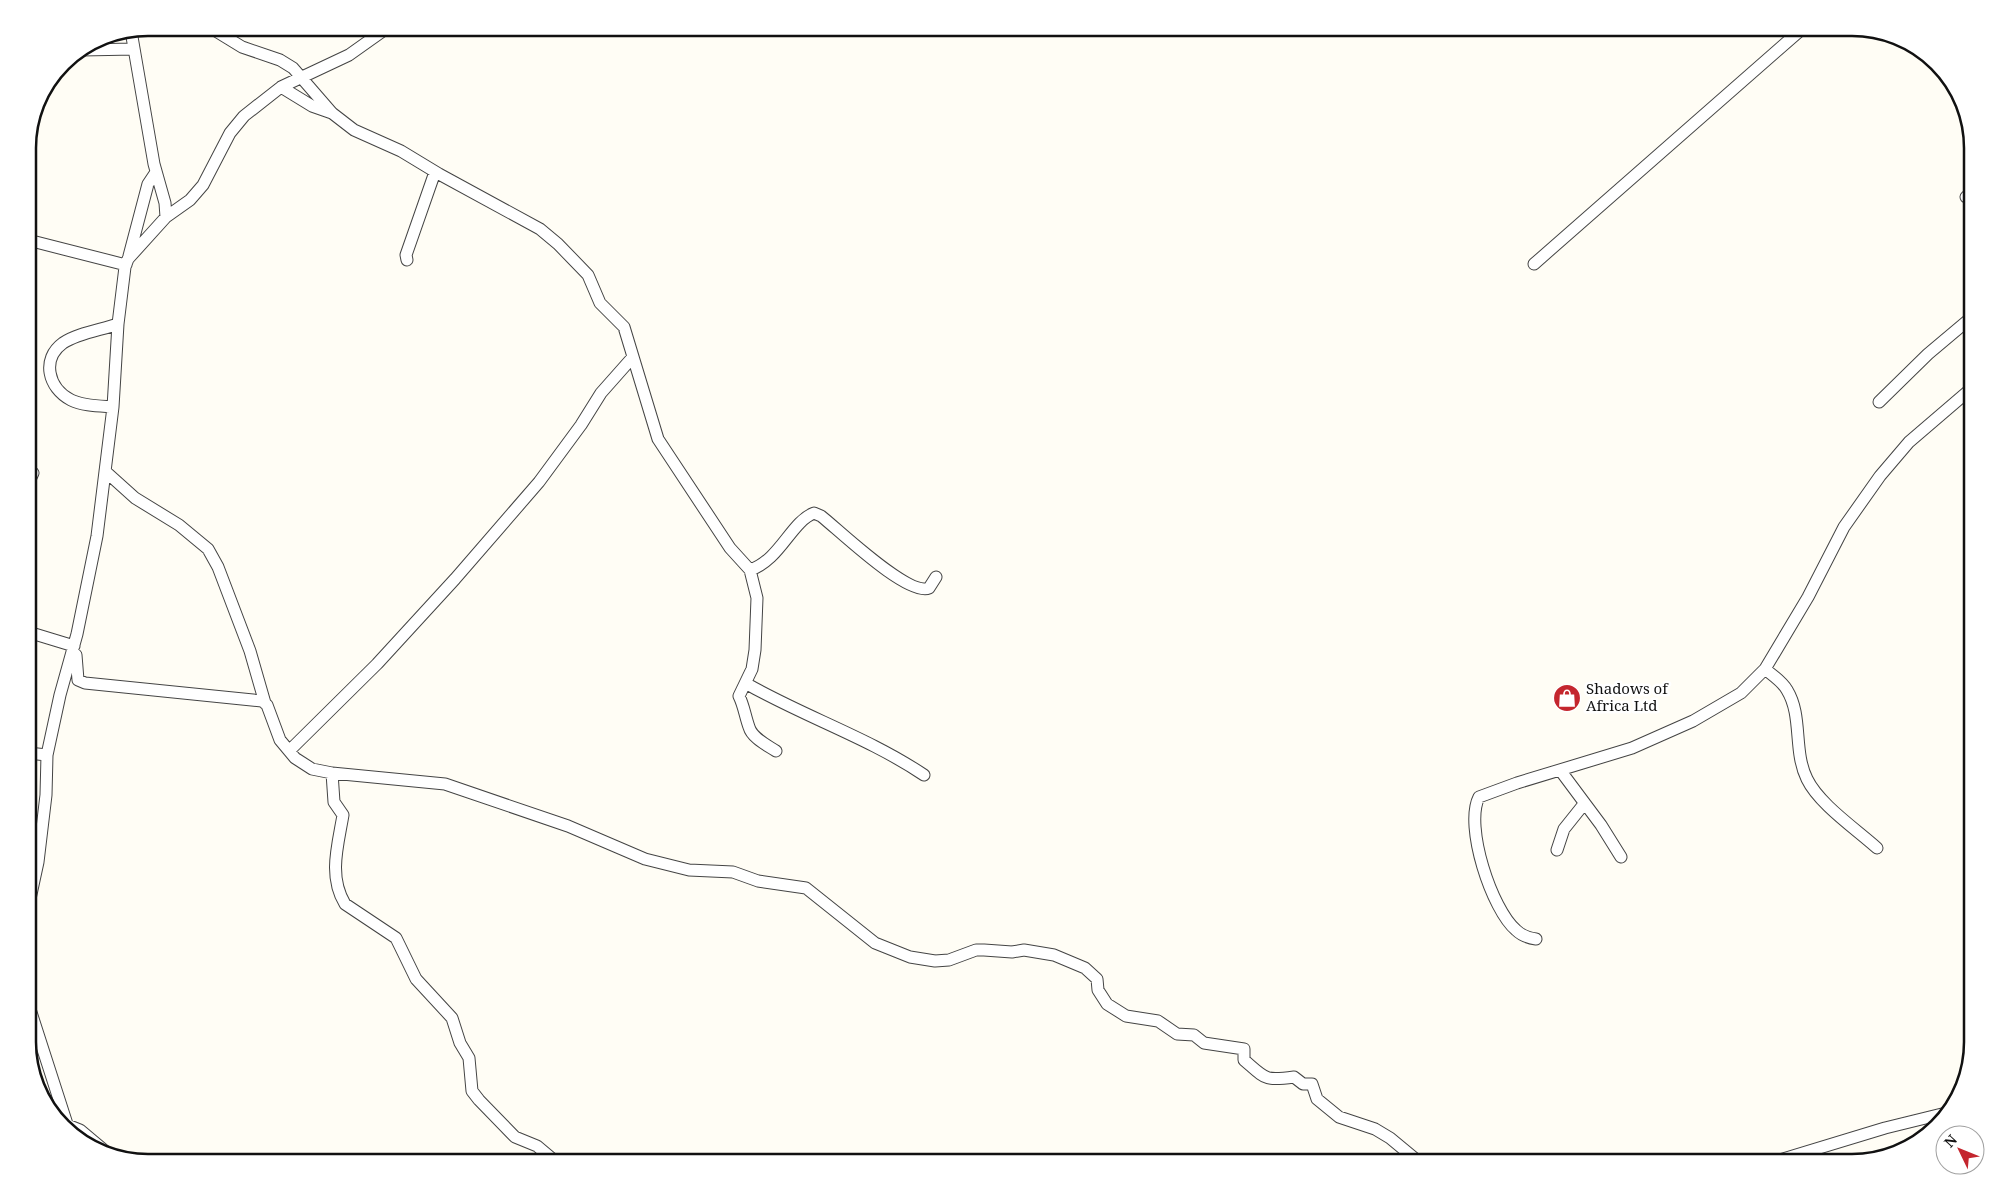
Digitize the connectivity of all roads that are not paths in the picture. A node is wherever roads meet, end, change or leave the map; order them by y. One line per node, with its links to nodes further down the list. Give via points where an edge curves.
1 (224, 36): 7 (street, via 242,48 286,63)
2 (376, 36): 7 (street, via 350,56)
3 (1794, 36): 16 (street)
4 (132, 37): 5 (street)
5 (134, 49): 6 (street); 10 (street)
6 (96, 50)
7 (301, 76): 8 (street); 9 (street)
8 (281, 87): 9 (street, via 312,106); 12 (street, via 244,116 230,133 199,190)
9 (332, 113): 11 (street, via 364,136 401,151)
10 (156, 172): 12 (street); 15 (street, via 148,184)
11 (434, 172): 14 (street); 19 (street, via 540,229 558,244 588,275 603,308 624,327)
12 (166, 217): 15 (street)
13 (36, 245): 15 (street)
14 (407, 260)
15 (127, 262): 17 (street)
16 (1534, 264)
17 (118, 324): 22 (street); 22 (street, via 64,342 49,362 50,375 64,395 82,403)
18 (1964, 324): 21 (street)
19 (632, 358): 24 (street, via 658,438 730,548); 31 (street, via 601,393 539,482 456,579 377,664)
20 (1964, 395): 28 (street, via 1908,442 1880,476 1840,534 1808,598)
21 (1879, 402)
22 (113, 407): 23 (street)
23 (106, 472): 27 (street, via 97,536); 30 (street, via 136,498 180,525 208,549 250,652)
24 (750, 570): 25 (street, via 767,561 802,522 814,514 821,516 893,576 922,589 929,588); 29 (street, via 757,598 757,620 754,660)
25 (936, 577)
26 (36, 635): 27 (street)
27 (73, 648): 30 (street, via 78,680 85,683); 34 (street)
28 (1765, 669): 35 (street, via 1732,700 1693,721 1632,748); 39 (street, via 1792,699 1799,756 1808,782)
29 (747, 684): 32 (street, via 740,696 749,727 756,737); 37 (street, via 870,743)
30 (265, 703): 31 (street, via 275,730)
31 (289, 751): 36 (street, via 302,764)
32 (776, 751)
33 (36, 754): 34 (street)
34 (47, 755): 42 (street, via 46,795)
35 (1560, 770): 38 (street); 43 (street, via 1482,795 1476,803 1478,844 1493,896 1516,930)
36 (332, 773): 47 (street, via 334,802 342,815 335,873 345,904 396,938 416,979 452,1018 469,1058 472,1091 479,1100 515,1137 537,1146); 48 (street, via 445,784 568,826 645,859 689,870 733,872 758,882 806,888 875,943 910,957 950,960 976,950 1024,950 1054,955 1085,968 1097,979 1098,990 1114,1009 1130,1017 1158,1021 1177,1034 1193,1034 1204,1043 1244,1049 1244,1060 1262,1077 1283,1080 1294,1077 1303,1084 1312,1084 1317,1099 1339,1117 1375,1129)
37 (924, 775)
38 (1584, 804): 40 (street, via 1564,829); 41 (street)
39 (1877, 848)
40 (1557, 850)
41 (1621, 857)
42 (36, 871)
43 (1536, 939)
44 (36, 1028): 45 (street)
45 (63, 1114)
46 (1936, 1115): 49 (street)
47 (546, 1154)
48 (1409, 1154)
49 (1799, 1154)

